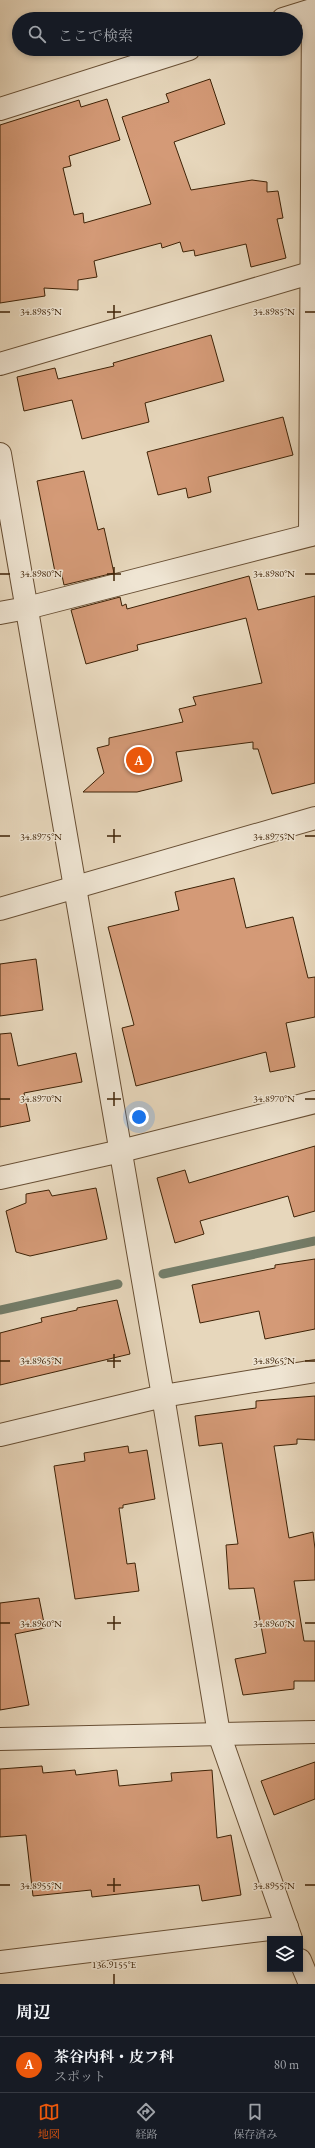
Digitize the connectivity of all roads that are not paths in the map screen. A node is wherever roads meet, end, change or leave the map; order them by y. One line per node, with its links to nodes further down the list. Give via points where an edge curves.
1 (314, 9): 2 (street); 5 (street)
2 (303, 13)
3 (167, 56): 4 (street)
4 (0, 110)
5 (310, 273): 6 (street); 8 (street)
6 (0, 364)
7 (0, 454): 9 (street)
8 (313, 535): 9 (street)
9 (27, 608): 10 (street); 12 (street)
10 (0, 613)
11 (315, 818): 12 (street)
12 (76, 887): 13 (street); 15 (street)
13 (0, 909)
14 (315, 1102): 15 (street)
15 (121, 1152): 16 (street); 18 (street)
16 (0, 1178)
17 (315, 1371): 18 (street)
18 (164, 1396): 19 (street); 21 (street)
19 (0, 1435)
20 (315, 1732): 21 (street)
21 (219, 1734): 22 (street); 23 (street)
22 (0, 1739)
23 (289, 1933): 24 (street)
24 (0, 1962)
25 (303, 1967): 26 (street)
26 (310, 1984)

